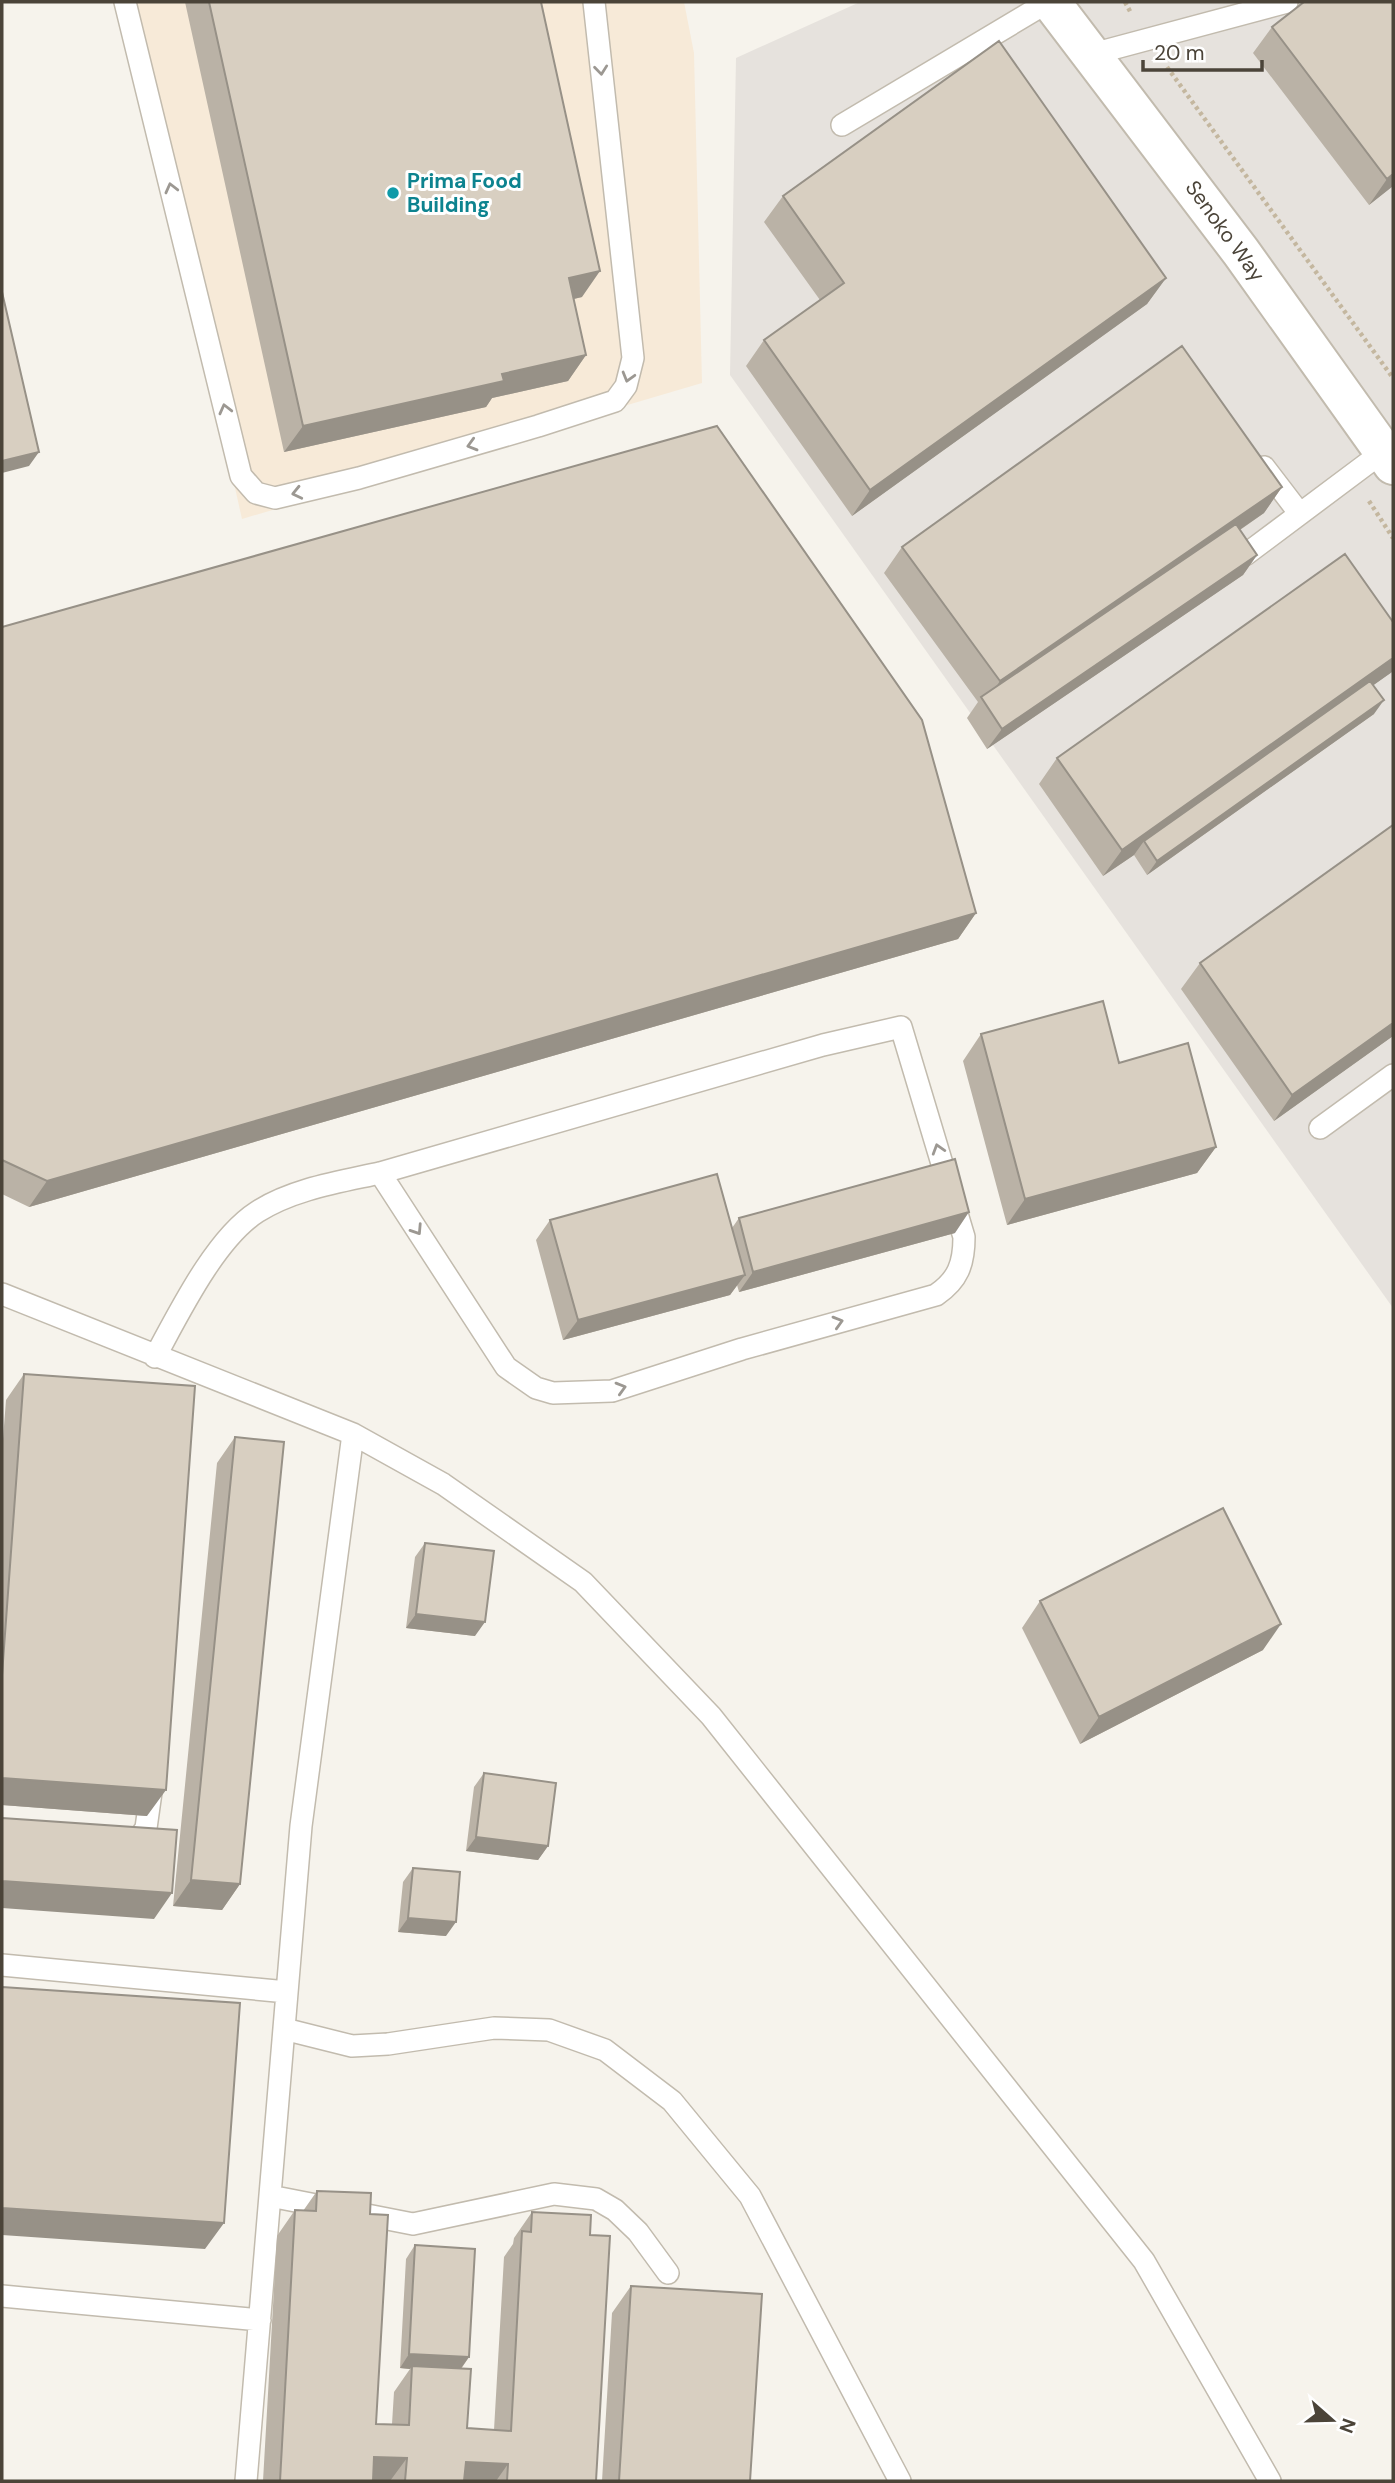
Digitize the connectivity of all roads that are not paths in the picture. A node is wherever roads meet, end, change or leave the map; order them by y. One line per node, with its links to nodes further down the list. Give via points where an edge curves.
1 (125, 2): 2 (lane, one-way to 1, via 633,358 626,386 615,401 538,426 275,498 256,493 242,476)
2 (594, 2)
3 (1049, 2): 5 (street, Senoko Way); 6 (lane)
4 (1287, 2): 5 (lane)
5 (1089, 55): 8 (street, Senoko Way, via 1143,120)
6 (842, 125)
7 (1252, 452): 9 (lane)
8 (1389, 458): 9 (lane)
9 (1300, 514): 10 (lane)
10 (1245, 555)
11 (1393, 1075): 12 (lane)
12 (1320, 1128)
13 (380, 1172): 13 (lane, one-way to 13, via 506,1367 536,1388 553,1393 612,1391 936,1295 952,1284 964,1255 964,1237 901,1027 823,1045); 15 (lane, via 313,1188 258,1212 237,1228 189,1295)
14 (2, 1294): 15 (lane)
15 (155, 1357): 16 (lane, via 195,1380)
16 (353, 1434): 20 (lane, via 301,1826); 28 (lane, via 443,1484 583,1582 711,1716 1144,2261)
17 (154, 1761): 18 (lane, via 143,1835 131,1842)
18 (105, 1841)
19 (2, 1965): 20 (lane)
20 (287, 1992): 21 (lane)
21 (284, 2029): 22 (lane); 27 (lane, via 352,2046 494,2028 548,2030 605,2050 672,2101 750,2196)
22 (270, 2196): 23 (lane, via 413,2224 554,2194 596,2199 638,2232); 25 (lane)
23 (668, 2273)
24 (2, 2296): 25 (lane)
25 (260, 2320): 26 (lane)
26 (246, 2481)
27 (900, 2481)
28 (1270, 2481)

